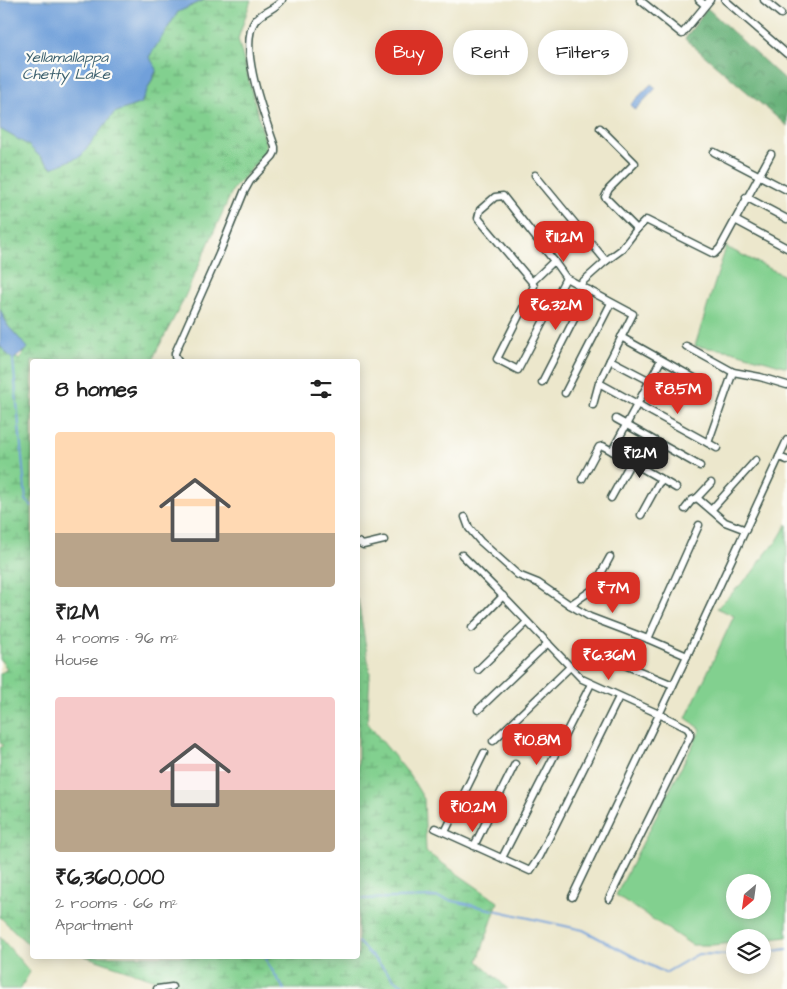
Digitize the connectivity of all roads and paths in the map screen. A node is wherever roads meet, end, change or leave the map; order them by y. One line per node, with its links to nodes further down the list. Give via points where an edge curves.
1 (282, 0): 29 (street, via 260,15 250,33 254,78 275,152 244,192 175,353)
2 (640, 0): 6 (street, via 682,34)
3 (699, 0): 6 (street)
4 (724, 0): 8 (street)
5 (764, 0): 7 (street)
6 (708, 3)
7 (781, 14)
8 (787, 54)
9 (600, 128): 18 (street, via 635,163 605,197)
10 (714, 152): 13 (street)
11 (770, 154): 13 (street)
12 (535, 175): 21 (street)
13 (758, 175): 14 (street); 15 (street)
14 (787, 190)
15 (746, 197): 16 (street); 17 (street)
16 (787, 219)
17 (735, 220): 18 (street, via 714,254 646,220); 19 (street)
18 (637, 229): 21 (street, via 621,250)
19 (787, 248)
20 (554, 261): 22 (street); 23 (street); 23 (street, via 503,196 495,196 480,210 478,218)
21 (606, 261): 24 (street)
22 (566, 278): 23 (street, via 518,370 497,359 534,286); 24 (street)
23 (532, 282)
24 (579, 285): 25 (street)
25 (589, 290): 26 (street); 34 (street)
26 (611, 303): 27 (street, via 633,314); 38 (street)
27 (621, 338): 30 (street); 31 (street)
28 (686, 346): 32 (street)
29 (176, 359)
30 (610, 360): 33 (street); 35 (street)
31 (661, 360): 33 (street); 36 (street)
32 (733, 372): 37 (street); 44 (street)
33 (650, 381): 39 (street)
34 (542, 382)
35 (598, 383): 39 (street); 40 (street)
36 (704, 384)
37 (787, 385)
38 (565, 393)
39 (637, 404): 42 (street); 44 (street)
40 (593, 405)
41 (616, 419): 42 (street)
42 (626, 425): 46 (street); 51 (street)
43 (787, 440): 47 (street)
44 (708, 443): 45 (street)
45 (717, 448)
46 (612, 451): 50 (street); 53 (street, via 603,446 599,448)
47 (779, 457): 49 (street); 63 (street)
48 (756, 460): 59 (street)
49 (787, 460)
50 (631, 462): 52 (street); 56 (street)
51 (700, 466)
52 (659, 478): 55 (street); 60 (street, via 660,482)
53 (582, 479)
54 (711, 483): 57 (street)
55 (676, 488)
56 (611, 498)
57 (698, 498): 58 (street); 59 (street)
58 (685, 508)
59 (712, 510): 63 (street, via 725,522)
60 (641, 515)
61 (465, 517): 69 (street, via 480,541 518,575 538,583)
62 (699, 525): 72 (street)
63 (746, 530): 74 (street)
64 (384, 540): 65 (street)
65 (360, 543)
66 (462, 555): 68 (street)
67 (610, 557): 69 (street, via 592,590)
68 (503, 596): 70 (street); 71 (street)
69 (570, 605): 72 (street, via 590,617)
70 (527, 622): 73 (street); 77 (street)
71 (472, 628)
72 (648, 639): 74 (street)
73 (548, 643): 76 (street); 81 (street)
74 (687, 656): 79 (street)
75 (608, 658): 79 (street)
76 (570, 667): 78 (street); 83 (street)
77 (478, 670)
78 (591, 684): 80 (street); 89 (street)
79 (673, 685): 82 (street)
80 (619, 697): 82 (street); 89 (street, via 530,871)
81 (478, 710)
82 (659, 714): 90 (street); 91 (street, via 687,728 690,736)
83 (493, 742)
84 (484, 754): 87 (street)
85 (515, 764): 88 (street)
86 (435, 828): 87 (street)
87 (445, 832): 88 (street)
88 (474, 846): 89 (street)
89 (502, 858)
90 (572, 897)
91 (608, 899)
92 (172, 987): 93 (street)
93 (157, 989)

